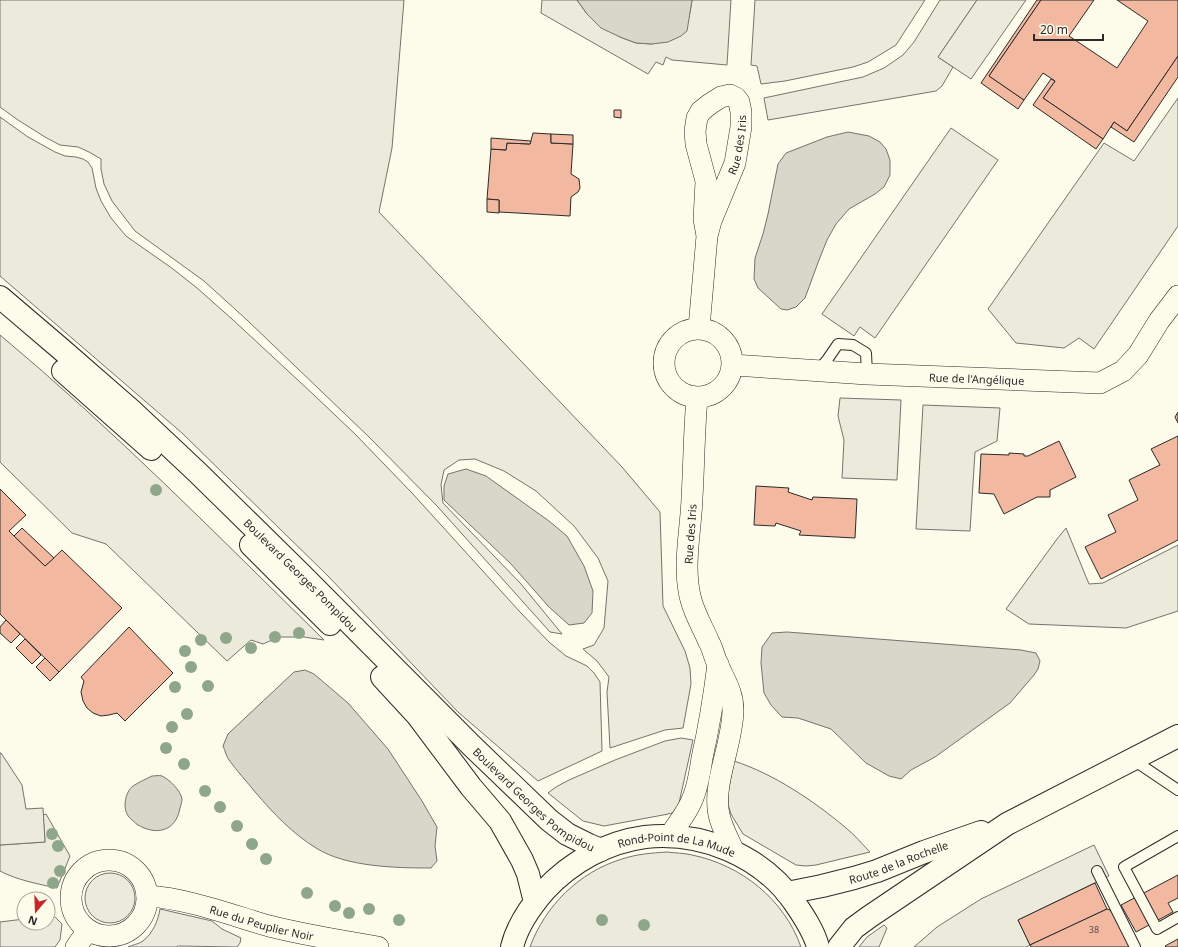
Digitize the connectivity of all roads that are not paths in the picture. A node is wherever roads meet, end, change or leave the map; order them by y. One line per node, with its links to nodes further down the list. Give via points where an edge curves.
1 (707, 236): 1 (street, Rue des Iris, via 738,150 741,112 739,102 730,95 710,104 697,118 696,144 706,182 704,219); 5 (street, Rue des Iris)
2 (1178, 296): 8 (street, Rue de l'Angélique, via 1138,355 1123,371 1100,383)
3 (0, 297): 17 (main road, Boulevard Georges Pompidou, via 197,472 549,820 567,834)
4 (0, 317): 22 (main road, Boulevard Georges Pompidou, via 186,481 391,686 417,715 500,821 522,860)
5 (699, 328): 6 (street, via 710,330 720,336 732,354); 9 (street, via 679,334 671,341 664,360 664,372 669,382 676,390)
6 (733, 366): 7 (street, Rue de l'Angélique); 9 (street, via 725,385 717,392)
7 (818, 370): 8 (street, Rue de l'Angélique); 8 (lane, via 838,344 853,345 866,353)
8 (867, 374)
9 (697, 398): 10 (street, Rue des Iris, via 688,581 691,601)
10 (718, 664): 15 (street, Rue des Iris, via 697,785 687,812); 18 (street, Rue des Iris, via 730,688 733,710 719,790 719,814)
11 (1178, 736): 12 (main road, Route de la Rochelle)
12 (1132, 759): 13 (lane); 14 (main road, Route de la Rochelle)
13 (1178, 789)
14 (1006, 824): 20 (main road, Route de la Rochelle, via 877,871); 29 (main road, Route de la Rochelle, via 854,928)
15 (670, 836): 17 (main road, Rond-Point de La Mude, via 645,837); 18 (main road, Rond-Point de La Mude, via 702,841)
16 (1178, 836): 23 (lane, via 1124,867 1157,928)
17 (601, 850): 22 (main road, Rond-Point de La Mude, via 574,864 553,881)
18 (734, 852): 20 (main road, Rond-Point de La Mude, via 771,876)
19 (1097, 871): 30 (lane)
20 (788, 893): 28 (main road, Rond-Point de La Mude, via 804,917)
21 (147, 896): 24 (street, via 141,918 134,927 123,934 99,935); 24 (street, via 144,883 126,864 113,860 100,861 88,866 80,873 71,891 71,902 76,918); 27 (street, Rue du Peuplier Noir, via 197,905 278,928)
22 (535, 902): 25 (main road, Rond-Point de La Mude)
23 (1178, 917)
24 (88, 930): 26 (street)
25 (510, 946)
26 (76, 947)
27 (378, 947)
28 (818, 947)
29 (839, 947)
30 (1135, 947)

